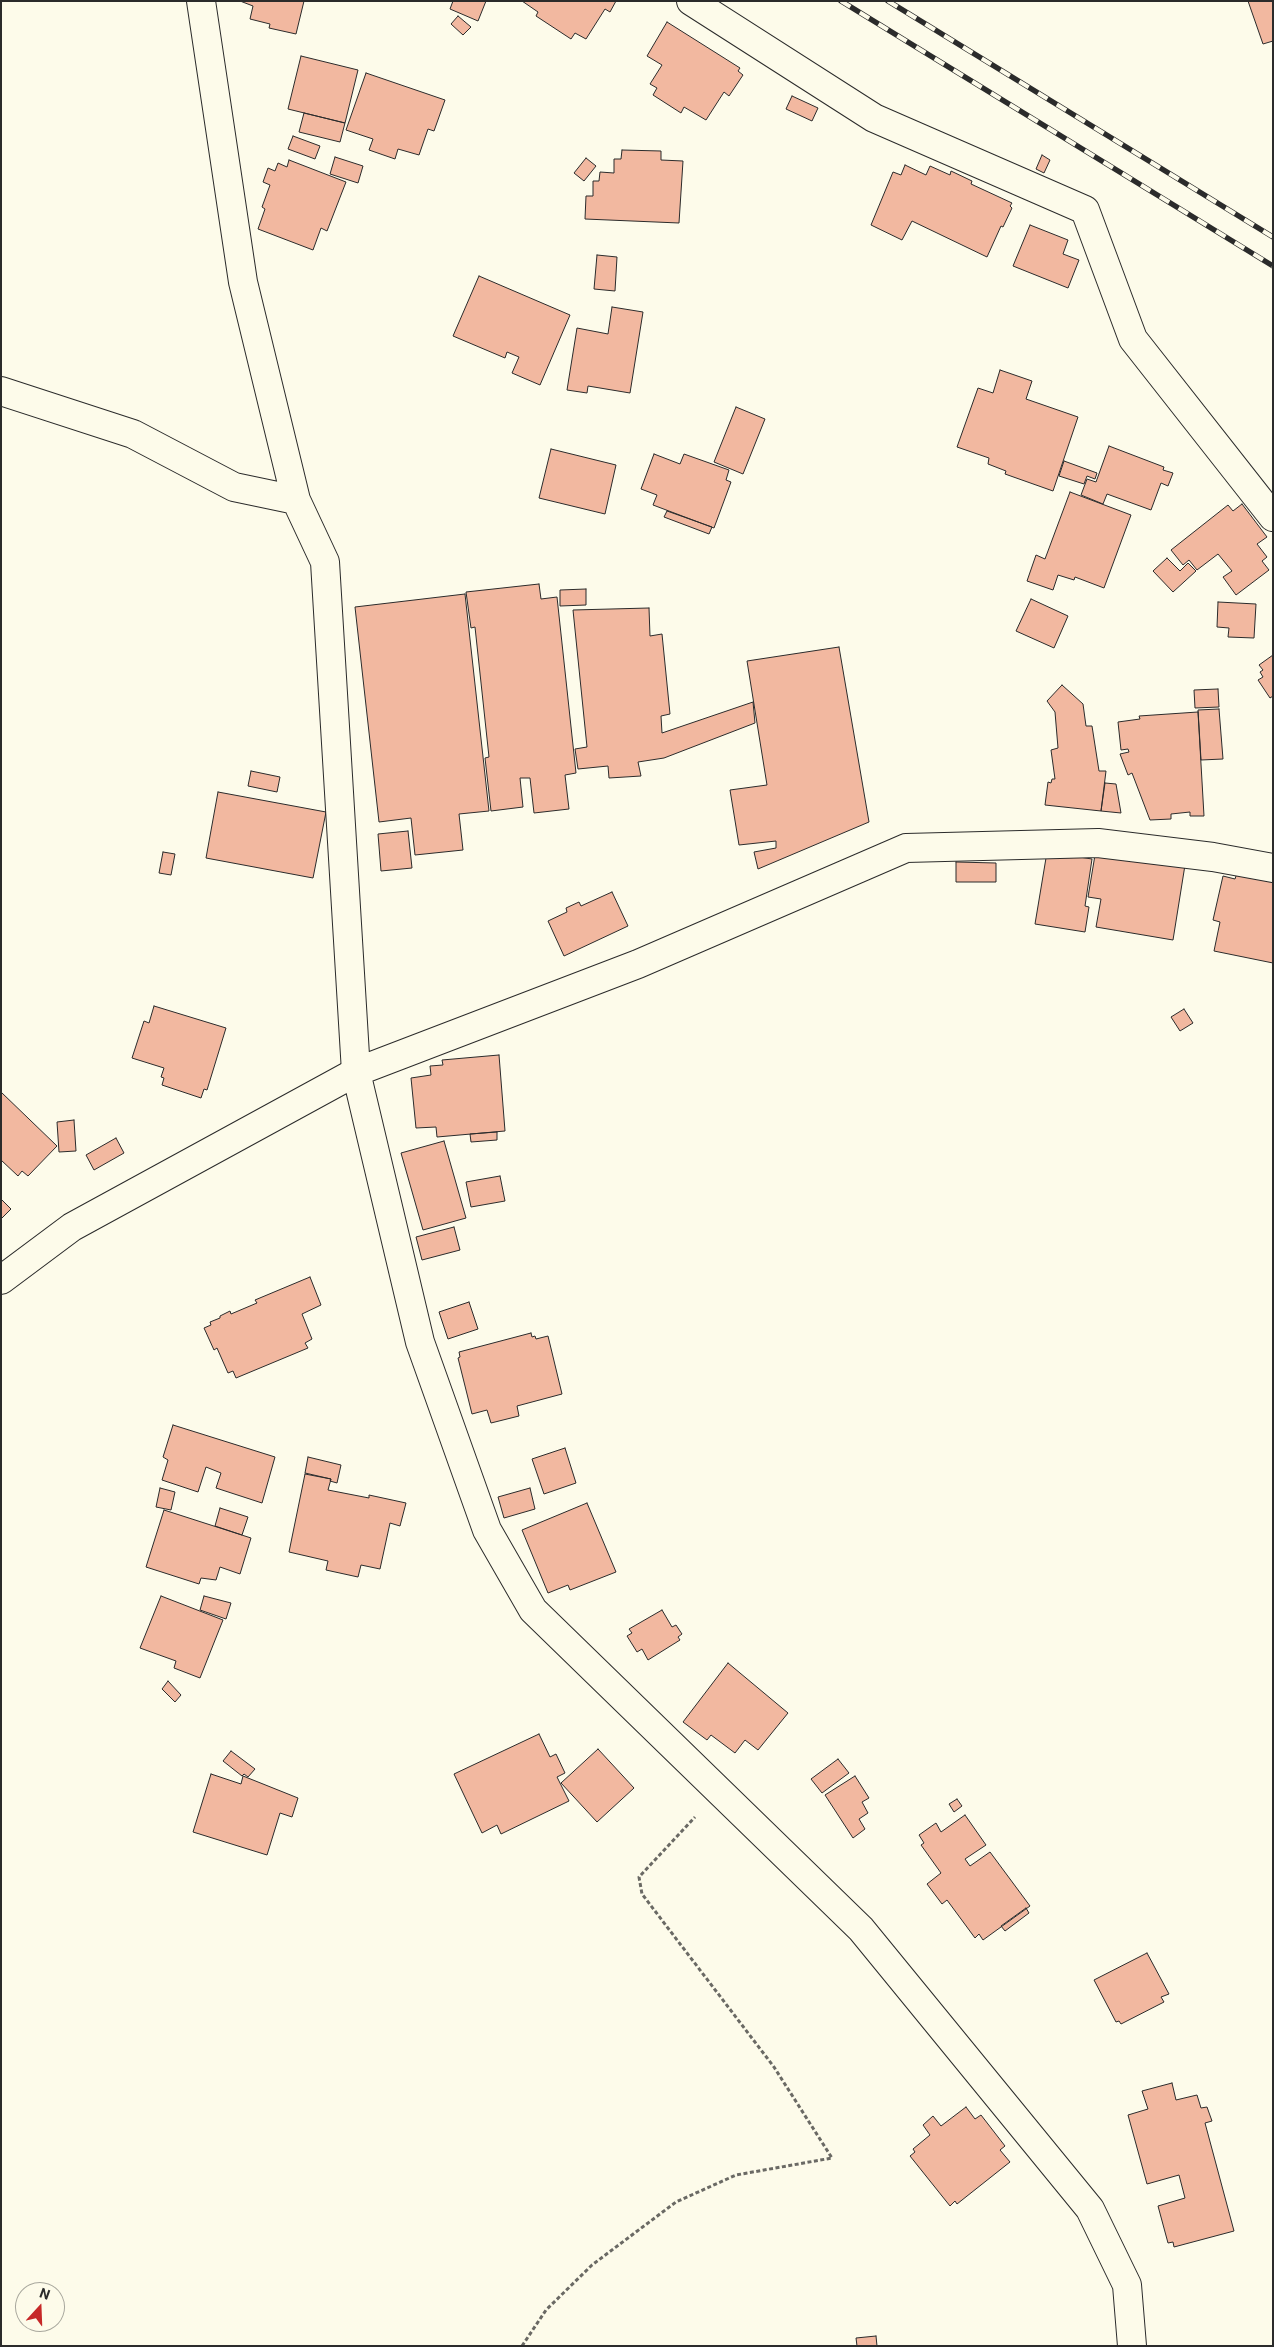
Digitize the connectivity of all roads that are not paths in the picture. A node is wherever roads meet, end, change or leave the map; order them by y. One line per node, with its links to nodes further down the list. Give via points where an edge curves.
1 (201, 1): 4 (street, via 243,282)
2 (691, 1): 5 (street, via 874,118 1085,210 1133,339)
3 (1, 391): 4 (street, via 134,434 234,487)
4 (296, 500): 7 (street, via 324,562)
5 (1273, 517)
6 (1273, 868): 7 (street, via 1098,843 906,848 638,964)
7 (356, 1072): 8 (street, via 72,1227); 9 (street, via 420,1342 487,1530 533,1610 861,1929 1090,2209 1127,2285)
8 (1, 1280)
9 (1132, 2346)

